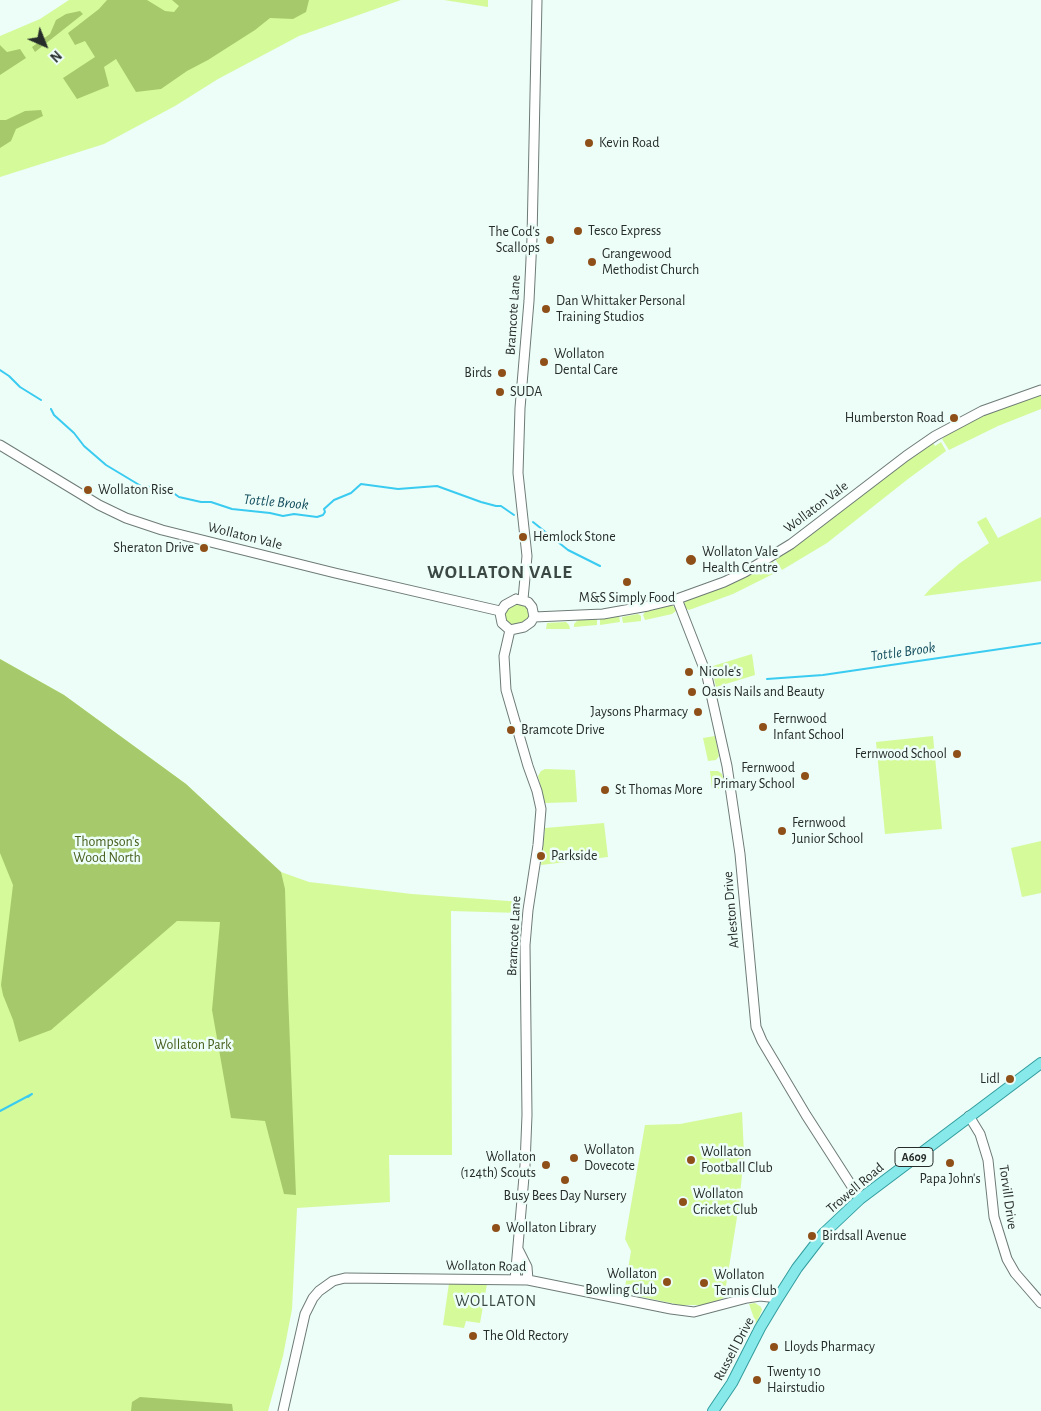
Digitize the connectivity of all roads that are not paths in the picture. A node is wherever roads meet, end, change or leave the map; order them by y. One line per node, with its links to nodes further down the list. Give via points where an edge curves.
1 (537, 0): 5 (street, Bramcote Lane, via 529,301 518,473 527,556)
2 (1041, 390): 4 (street, Wollaton Vale, via 982,411 935,436 772,557 724,582)
3 (0, 445): 6 (street, Wollaton Vale, via 99,505 162,530)
4 (677, 599): 7 (street, Wollaton Vale, via 603,614); 11 (street, Arleston Drive, via 707,676 727,766 740,854 756,1027)
5 (523, 600): 6 (street, via 509,601); 7 (street, via 530,604)
6 (500, 611): 8 (street, via 501,620)
7 (534, 616): 8 (street, via 524,627)
8 (510, 630): 12 (street, Bramcote Lane, via 504,656 506,690 540,809 525,945 527,1115)
9 (1041, 1063): 10 (main road, Trowell Road / A609)
10 (969, 1116): 11 (main road, Trowell Road / A609); 16 (street, Torvill Drive, via 980,1134 988,1160 994,1217 1007,1259)
11 (860, 1199): 15 (main road, Trowell Road / A609, via 824,1233)
12 (518, 1249): 13 (street, Bramcote Lane); 14 (street, Bramcote Lane)
13 (515, 1280): 14 (street, Wollaton Road); 17 (street, Wollaton Road, via 345,1278 329,1282 312,1298 304,1314)
14 (528, 1280): 15 (street, Wollaton Road, via 694,1312 747,1298)
15 (778, 1298): 18 (main road, Russell Drive / A609, via 732,1383)
16 (1041, 1303)
17 (283, 1411)
18 (713, 1411)

